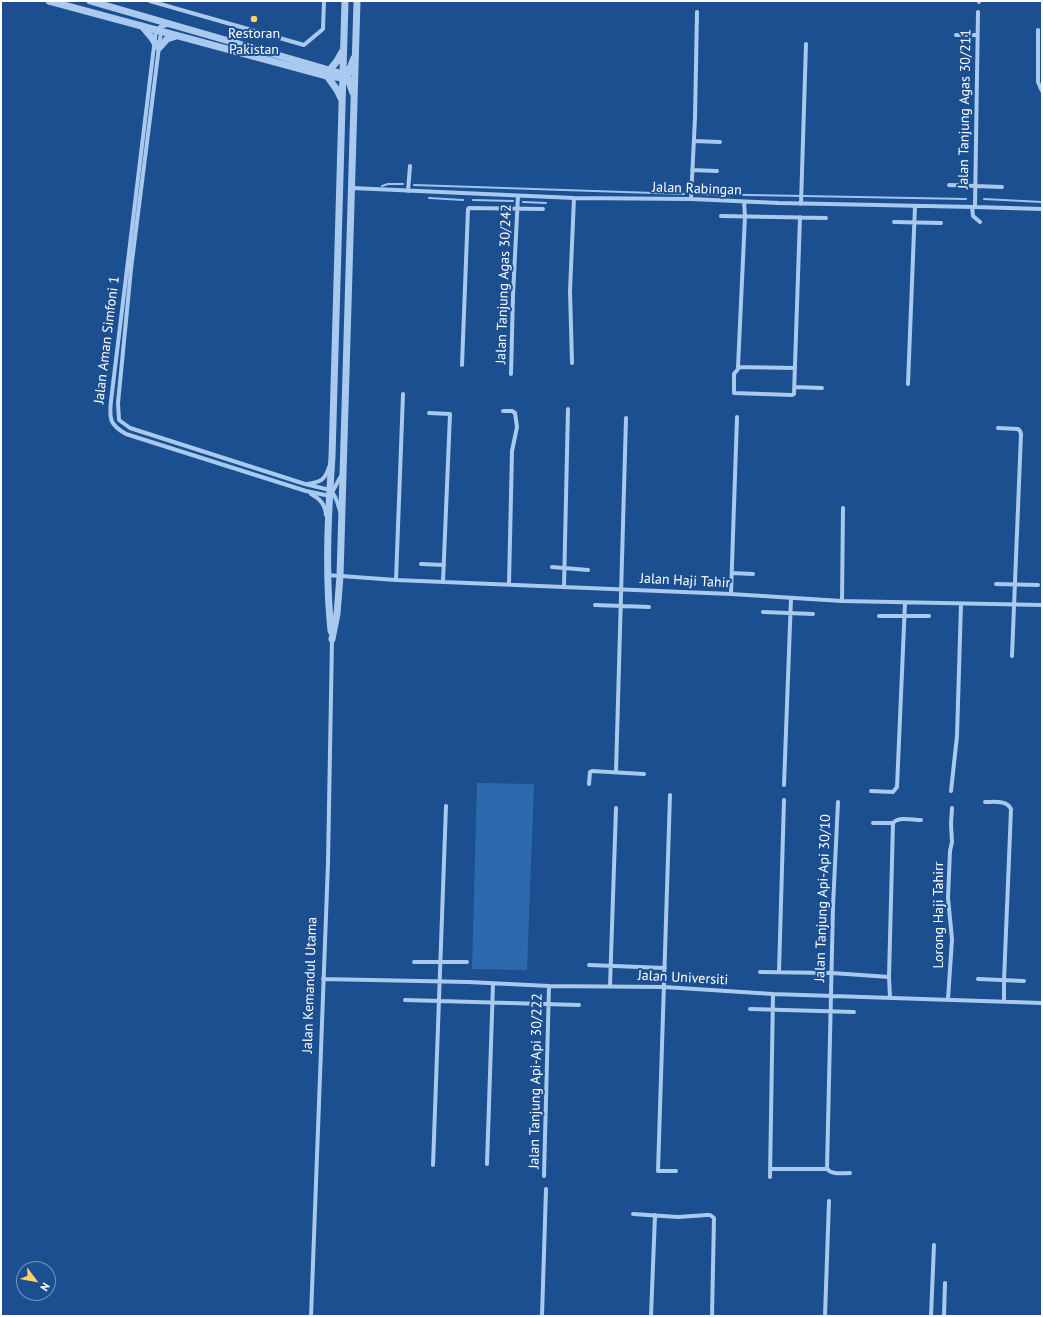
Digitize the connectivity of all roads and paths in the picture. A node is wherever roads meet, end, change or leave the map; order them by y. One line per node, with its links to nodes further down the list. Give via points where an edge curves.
1 (49, 1): 11 (street)
2 (90, 1): 9 (street)
3 (150, 1): 4 (street, via 304,45 323,29)
4 (324, 1)
5 (345, 1): 19 (street)
6 (357, 1): 20 (street)
7 (697, 12): 26 (street)
8 (978, 12): 14 (street, Jalan Tanjung Agas 30/211)
9 (153, 19): 10 (street); 12 (street)
10 (170, 24): 12 (street); 21 (street)
11 (141, 25): 12 (street); 18 (street)
12 (159, 29): 15 (street); 18 (street, Jalan Aman Simfoni 1)
13 (1038, 30): 23 (street, via 1038,82)
14 (976, 35): 16 (street); 32 (street, Jalan Tanjung Agas 30/211)
15 (178, 36): 18 (street, via 171,36); 21 (street)
16 (956, 36)
17 (806, 44): 40 (street)
18 (157, 46): 71 (street, Jalan Aman Simfoni 1, via 131,269 118,403 119,420 130,428); 72 (street, Jalan Aman Simfoni 1, via 112,394 111,420 126,434)
19 (344, 47): 21 (street); 22 (street)
20 (356, 54): 22 (street); 24 (street)
21 (328, 74): 22 (street); 25 (street)
22 (345, 76): 24 (street); 25 (street)
23 (1042, 91)
24 (355, 96): 34 (street)
25 (343, 102): 69 (street)
26 (694, 141): 27 (street); 29 (street)
27 (720, 142)
28 (410, 166): 35 (street)
29 (692, 170): 30 (street); 38 (street)
30 (717, 171)
31 (949, 185): 32 (street)
32 (975, 185): 33 (street); 42 (street, Jalan Tanjung Agas 30/211)
33 (1002, 187)
34 (352, 188): 35 (street, Jalan Rabingan); 70 (street)
35 (408, 191): 36 (street, Jalan Rabingan)
36 (518, 196): 37 (street, Jalan Rabingan); 43 (street, Jalan Tanjung Agas 30/242)
37 (574, 198): 38 (street, Jalan Rabingan); 54 (street, via 570,291)
38 (690, 199): 39 (street, Jalan Rabingan)
39 (744, 202): 40 (street, Jalan Rabingan); 47 (street)
40 (801, 204): 41 (street, Jalan Rabingan)
41 (915, 206): 42 (street, Jalan Rabingan); 52 (street)
42 (974, 206): 45 (street, Jalan Rabingan); 51 (street, via 973,216)
43 (518, 209): 44 (street); 55 (street, via 468,209); 58 (street, Jalan Tanjung Agas 30/242)
44 (543, 209)
45 (1042, 210)
46 (721, 216): 47 (street)
47 (745, 216): 48 (street); 56 (street)
48 (800, 217): 49 (street); 57 (street)
49 (826, 218)
50 (894, 222): 52 (street)
51 (980, 222)
52 (915, 223): 53 (street); 59 (street)
53 (941, 223)
54 (572, 363)
55 (462, 365)
56 (738, 368): 57 (street); 60 (street, via 734,374 734,393 792,395)
57 (795, 368): 60 (street)
58 (512, 374)
59 (908, 384)
60 (795, 387): 61 (street)
61 (822, 388)
62 (403, 394): 86 (street)
63 (568, 409): 80 (street)
64 (503, 411): 88 (street, via 515,413 516,427 512,451)
65 (429, 412): 78 (street, via 450,414)
66 (736, 417): 82 (street)
67 (626, 418): 93 (street)
68 (998, 428): 90 (street, via 1018,429 1021,434)
69 (332, 457): 71 (street, via 326,476 318,483); 73 (street)
70 (343, 473): 73 (street); 75 (street)
71 (305, 484): 73 (street, Jalan Aman Simfoni 1)
72 (306, 491): 73 (street, Jalan Aman Simfoni 1); 76 (street, via 321,501 325,507)
73 (331, 493): 75 (street); 76 (street)
74 (844, 508): 96 (street)
75 (341, 515): 85 (street)
76 (327, 525): 84 (street)
77 (421, 564): 78 (street)
78 (444, 565): 87 (street)
79 (552, 567): 80 (street)
80 (564, 568): 81 (street); 92 (street)
81 (588, 570)
82 (732, 573): 83 (street); 94 (street)
83 (753, 574)
84 (327, 575): 85 (street, Jalan Haji Tahir); 110 (street)
85 (340, 576): 86 (street, Jalan Haji Tahir); 110 (street)
86 (396, 580): 87 (street, Jalan Haji Tahir)
87 (443, 582): 88 (street, Jalan Haji Tahir)
88 (508, 584): 92 (street, Jalan Haji Tahir)
89 (996, 584): 90 (street)
90 (1015, 585): 91 (street); 100 (street)
91 (1038, 585)
92 (564, 587): 93 (street, Jalan Haji Tahir)
93 (621, 589): 94 (street, Jalan Haji Tahir); 101 (street)
94 (731, 594): 95 (street, Jalan Haji Tahir)
95 (791, 598): 96 (street, Jalan Haji Tahir); 105 (street)
96 (842, 601): 97 (street, Jalan Haji Tahir)
97 (905, 603): 98 (street, Jalan Haji Tahir); 108 (street)
98 (961, 604): 100 (street, Jalan Haji Tahir); 116 (street, via 957,736)
99 (595, 605): 101 (street)
100 (1014, 605): 102 (street, Jalan Haji Tahir); 111 (street)
101 (621, 606): 103 (street); 112 (street)
102 (1042, 606)
103 (649, 607)
104 (763, 612): 105 (street)
105 (790, 613): 106 (street); 115 (street)
106 (813, 614)
107 (879, 616): 108 (street)
108 (905, 616): 109 (street); 117 (street, via 897,787 892,792)
109 (929, 616)
110 (332, 639): 138 (street, Jalan Kemandul Utama)
111 (1012, 656)
112 (616, 772): 113 (street); 114 (street, via 590,772)
113 (644, 774)
114 (589, 784)
115 (784, 785)
116 (951, 791)
117 (870, 792)
118 (670, 795): 133 (street)
119 (784, 800): 135 (street)
120 (838, 802): 136 (street, Jalan Tanjung Api-Api 30/10)
121 (985, 802): 141 (street, via 1004,802 1011,809)
122 (446, 806): 129 (street)
123 (616, 808): 132 (street)
124 (952, 808): 150 (street, Lorong Haji Tahirr, via 948,898 952,939)
125 (921, 820): 127 (street, via 900,819)
126 (873, 823): 127 (street)
127 (893, 823): 137 (street)
128 (414, 962): 129 (street)
129 (440, 962): 130 (street); 140 (street)
130 (467, 962)
131 (589, 965): 132 (street)
132 (610, 966): 133 (street); 145 (street)
133 (665, 968): 146 (street)
134 (760, 972): 135 (street)
135 (779, 972): 136 (street)
136 (832, 973): 137 (street); 148 (street, Jalan Tanjung Api-Api 30/10)
137 (889, 977): 149 (street)
138 (323, 979): 140 (street, Jalan Universiti); 176 (street, Jalan Kemandul Utama)
139 (978, 980): 141 (street)
140 (440, 981): 143 (street, Jalan Universiti); 152 (street)
141 (1004, 981): 142 (street); 154 (street)
142 (1024, 981)
143 (493, 984): 144 (street, Jalan Universiti); 153 (street)
144 (549, 986): 145 (street, Jalan Universiti); 156 (street, Jalan Tanjung Api-Api 30/222)
145 (610, 986): 146 (street, Jalan Universiti)
146 (664, 987): 147 (street, Jalan Universiti); 166 (street, via 658,1171)
147 (772, 994): 148 (street, Jalan Universiti); 159 (street)
148 (831, 995): 149 (street, Jalan Universiti); 160 (street, Jalan Tanjung Api-Api 30/10)
149 (890, 997): 150 (street, Jalan Universiti)
150 (948, 999): 154 (street, Jalan Universiti)
151 (405, 1000): 152 (street)
152 (439, 1001): 153 (street); 162 (street)
153 (492, 1002): 156 (street); 163 (street)
154 (1004, 1002): 155 (street, Jalan Universiti)
155 (1042, 1003)
156 (548, 1004): 157 (street); 168 (street, Jalan Tanjung Api-Api 30/222)
157 (579, 1005)
158 (750, 1009): 159 (street)
159 (773, 1010): 160 (street); 164 (street)
160 (830, 1011): 161 (street); 165 (street, Jalan Tanjung Api-Api 30/10)
161 (854, 1012)
162 (433, 1164)
163 (487, 1164)
164 (770, 1169): 165 (street); 169 (street)
165 (827, 1170): 167 (street)
166 (676, 1171)
167 (850, 1173)
168 (544, 1176)
169 (770, 1177)
170 (546, 1189): 177 (street)
171 (829, 1201): 180 (street)
172 (633, 1214): 173 (street)
173 (655, 1215): 178 (street); 179 (street, via 710,1215 714,1218)
174 (934, 1245): 181 (street)
175 (945, 1283): 182 (street)
176 (311, 1316)
177 (542, 1316)
178 (651, 1316)
179 (712, 1316)
180 (825, 1316)
181 (931, 1316)
182 (944, 1316)

